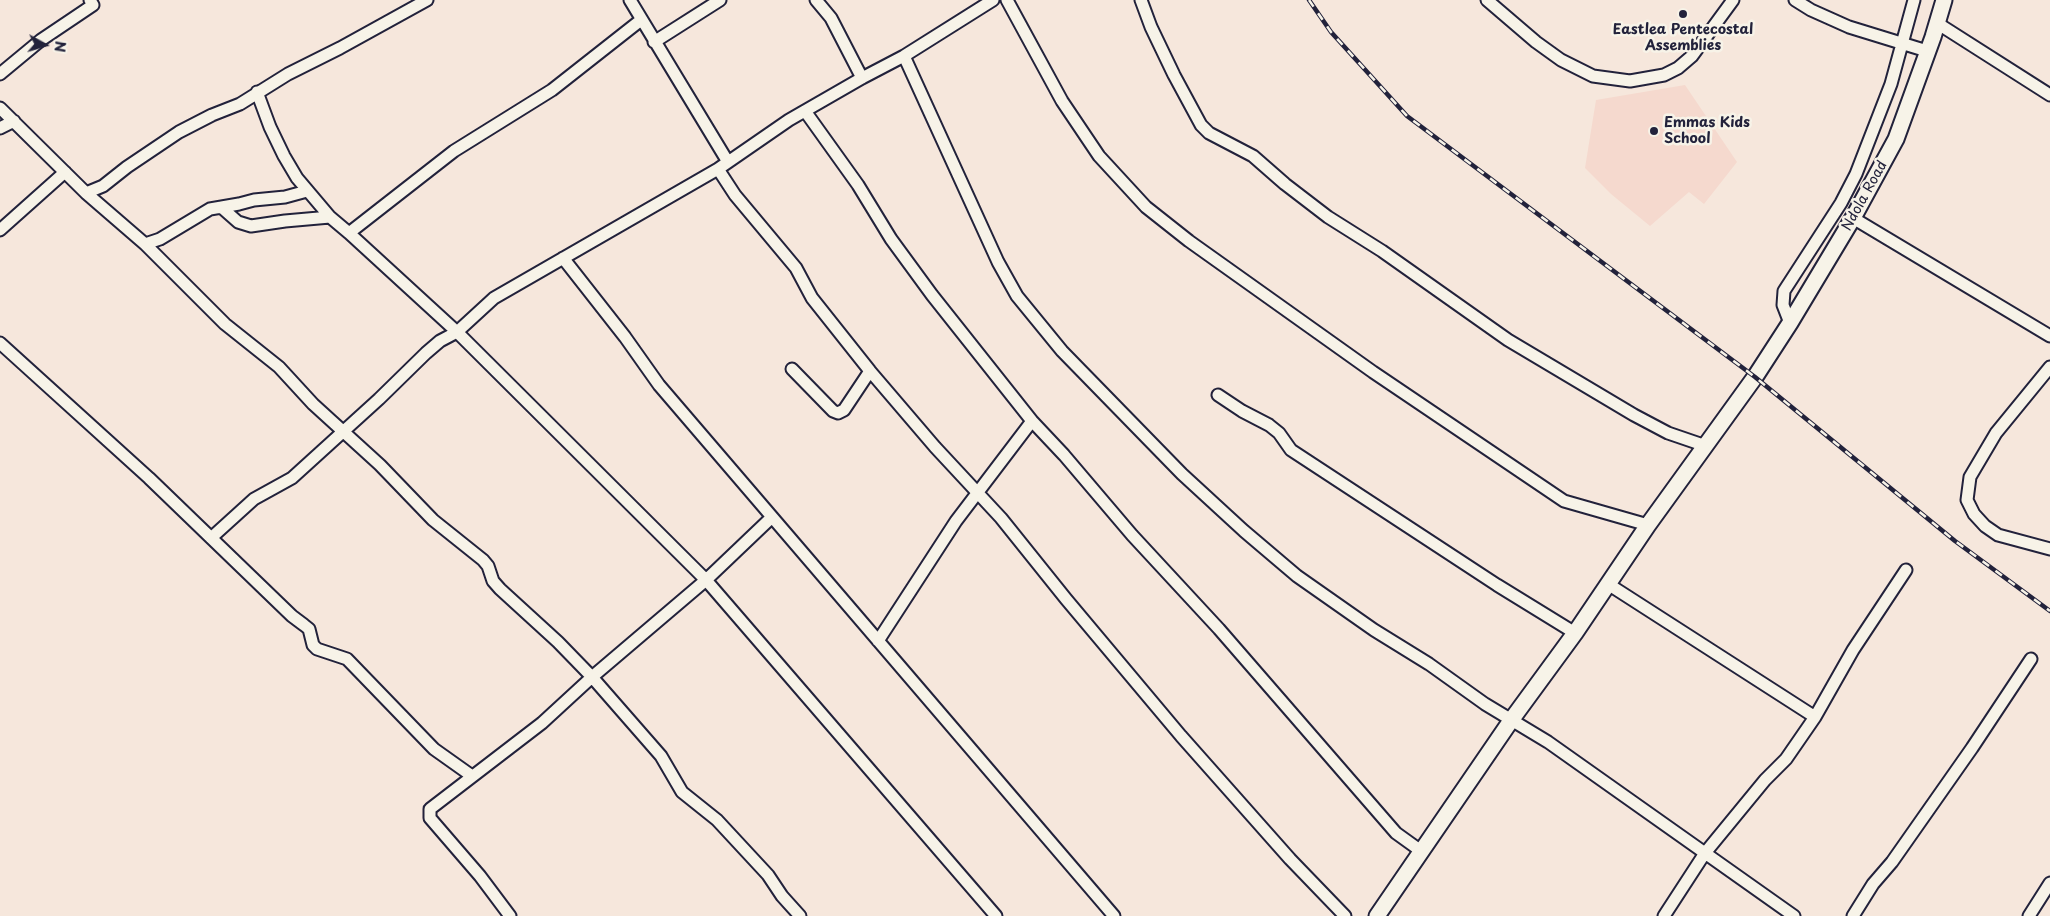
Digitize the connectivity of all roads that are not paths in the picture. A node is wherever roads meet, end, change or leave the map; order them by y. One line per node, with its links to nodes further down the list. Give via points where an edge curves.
1 (104, 0): 14 (street)
2 (427, 0): 24 (street)
3 (630, 0): 16 (street)
4 (720, 0): 18 (street)
5 (816, 0): 23 (street, via 831,18)
6 (993, 0): 21 (street)
7 (1008, 0): 55 (street, via 1062,101 1099,156 1146,207 1373,372 1564,501)
8 (1141, 0): 52 (street, via 1174,75 1209,134 1253,156 1328,217 1508,340 1634,415 1668,433)
9 (1487, 0): 15 (street)
10 (1733, 0): 15 (street, via 1692,56 1678,68 1664,75 1630,81 1593,76 1561,60)
11 (1795, 0): 19 (street, via 1849,27)
12 (1914, 0): 19 (street)
13 (1944, 0): 17 (main road, Ndola Road)
14 (91, 3): 22 (street)
15 (1500, 4)
16 (641, 20): 18 (street); 39 (street, via 552,90 454,151)
17 (1937, 23): 20 (main road, Ndola Road); 25 (street)
18 (654, 42): 30 (street)
19 (1902, 44): 20 (street); 42 (street, via 1891,84 1856,174 1784,291 1783,305)
20 (1927, 51): 37 (main road, Ndola Road, via 1896,139)
21 (904, 56): 23 (street); 66 (street, via 998,262 1018,296 1062,351 1182,474 1297,576)
22 (0, 74)
23 (862, 78): 27 (street)
24 (257, 92): 33 (street, via 284,156); 34 (street, via 240,104 180,132 103,186)
25 (2050, 95)
26 (0, 108): 28 (street)
27 (805, 111): 30 (street); 50 (street, via 891,239)
28 (14, 121): 29 (street); 32 (street)
29 (0, 128)
30 (728, 162): 31 (street)
31 (718, 169): 41 (street); 48 (street, via 735,195 796,268 812,298)
32 (65, 172): 34 (street); 38 (street)
33 (308, 191): 35 (street); 36 (street)
34 (86, 193): 40 (street)
35 (221, 207): 36 (street, via 238,222 251,226); 40 (street, via 202,213 160,239)
36 (330, 217): 39 (street)
37 (1853, 218): 42 (main road, Ndola Road); 44 (street)
38 (0, 230)
39 (349, 233): 43 (street)
40 (145, 244): 51 (street, via 225,324 279,367)
41 (563, 258): 43 (street, via 494,298); 54 (street, via 659,385)
42 (1790, 323): 52 (main road, Ndola Road)
43 (457, 332): 51 (street, via 440,341); 59 (street)
44 (2050, 336)
45 (0, 343): 56 (street)
46 (2050, 367): 57 (street, via 1996,433 1970,477 1967,500 1974,514 1998,534)
47 (792, 369): 48 (street, via 836,413 844,410)
48 (870, 371): 53 (street)
49 (1218, 395): 61 (street, via 1269,425 1291,450)
50 (1032, 421): 53 (street); 68 (street, via 1396,833)
51 (342, 431): 56 (street, via 292,478 254,499); 64 (street, via 433,520 483,560 492,581)
52 (1706, 446): 55 (main road, Ndola Road)
53 (978, 492): 62 (street); 75 (street, via 1181,736 1290,859)
54 (771, 518): 59 (street); 62 (street)
55 (1648, 525): 60 (main road, Ndola Road)
56 (211, 538): 67 (street, via 309,630 312,645 347,659 434,749)
57 (2050, 549)
58 (1906, 570): 65 (street, via 1853,650)
59 (706, 580): 64 (street); 73 (street)
60 (1608, 584): 61 (main road, Ndola Road); 65 (street)
61 (1575, 633): 66 (main road, Ndola Road)
62 (878, 641): 74 (street)
63 (2032, 659): 79 (street)
64 (592, 677): 67 (street, via 542,724); 72 (street, via 661,756 682,792 717,820 768,875)
65 (1815, 717): 69 (street, via 1786,759)
66 (1512, 719): 68 (main road, Ndola Road); 69 (street)
67 (472, 776): 71 (street, via 430,809 428,815)
68 (1421, 852): 76 (main road, Ndola Road)
69 (1704, 853): 77 (street); 78 (street)
70 (2050, 883): 80 (street)
71 (510, 916)
72 (800, 916)
73 (996, 916)
74 (1114, 916)
75 (1346, 916)
76 (1377, 916)
77 (1664, 916)
78 (1794, 916)
79 (1853, 916)
80 (2029, 916)

